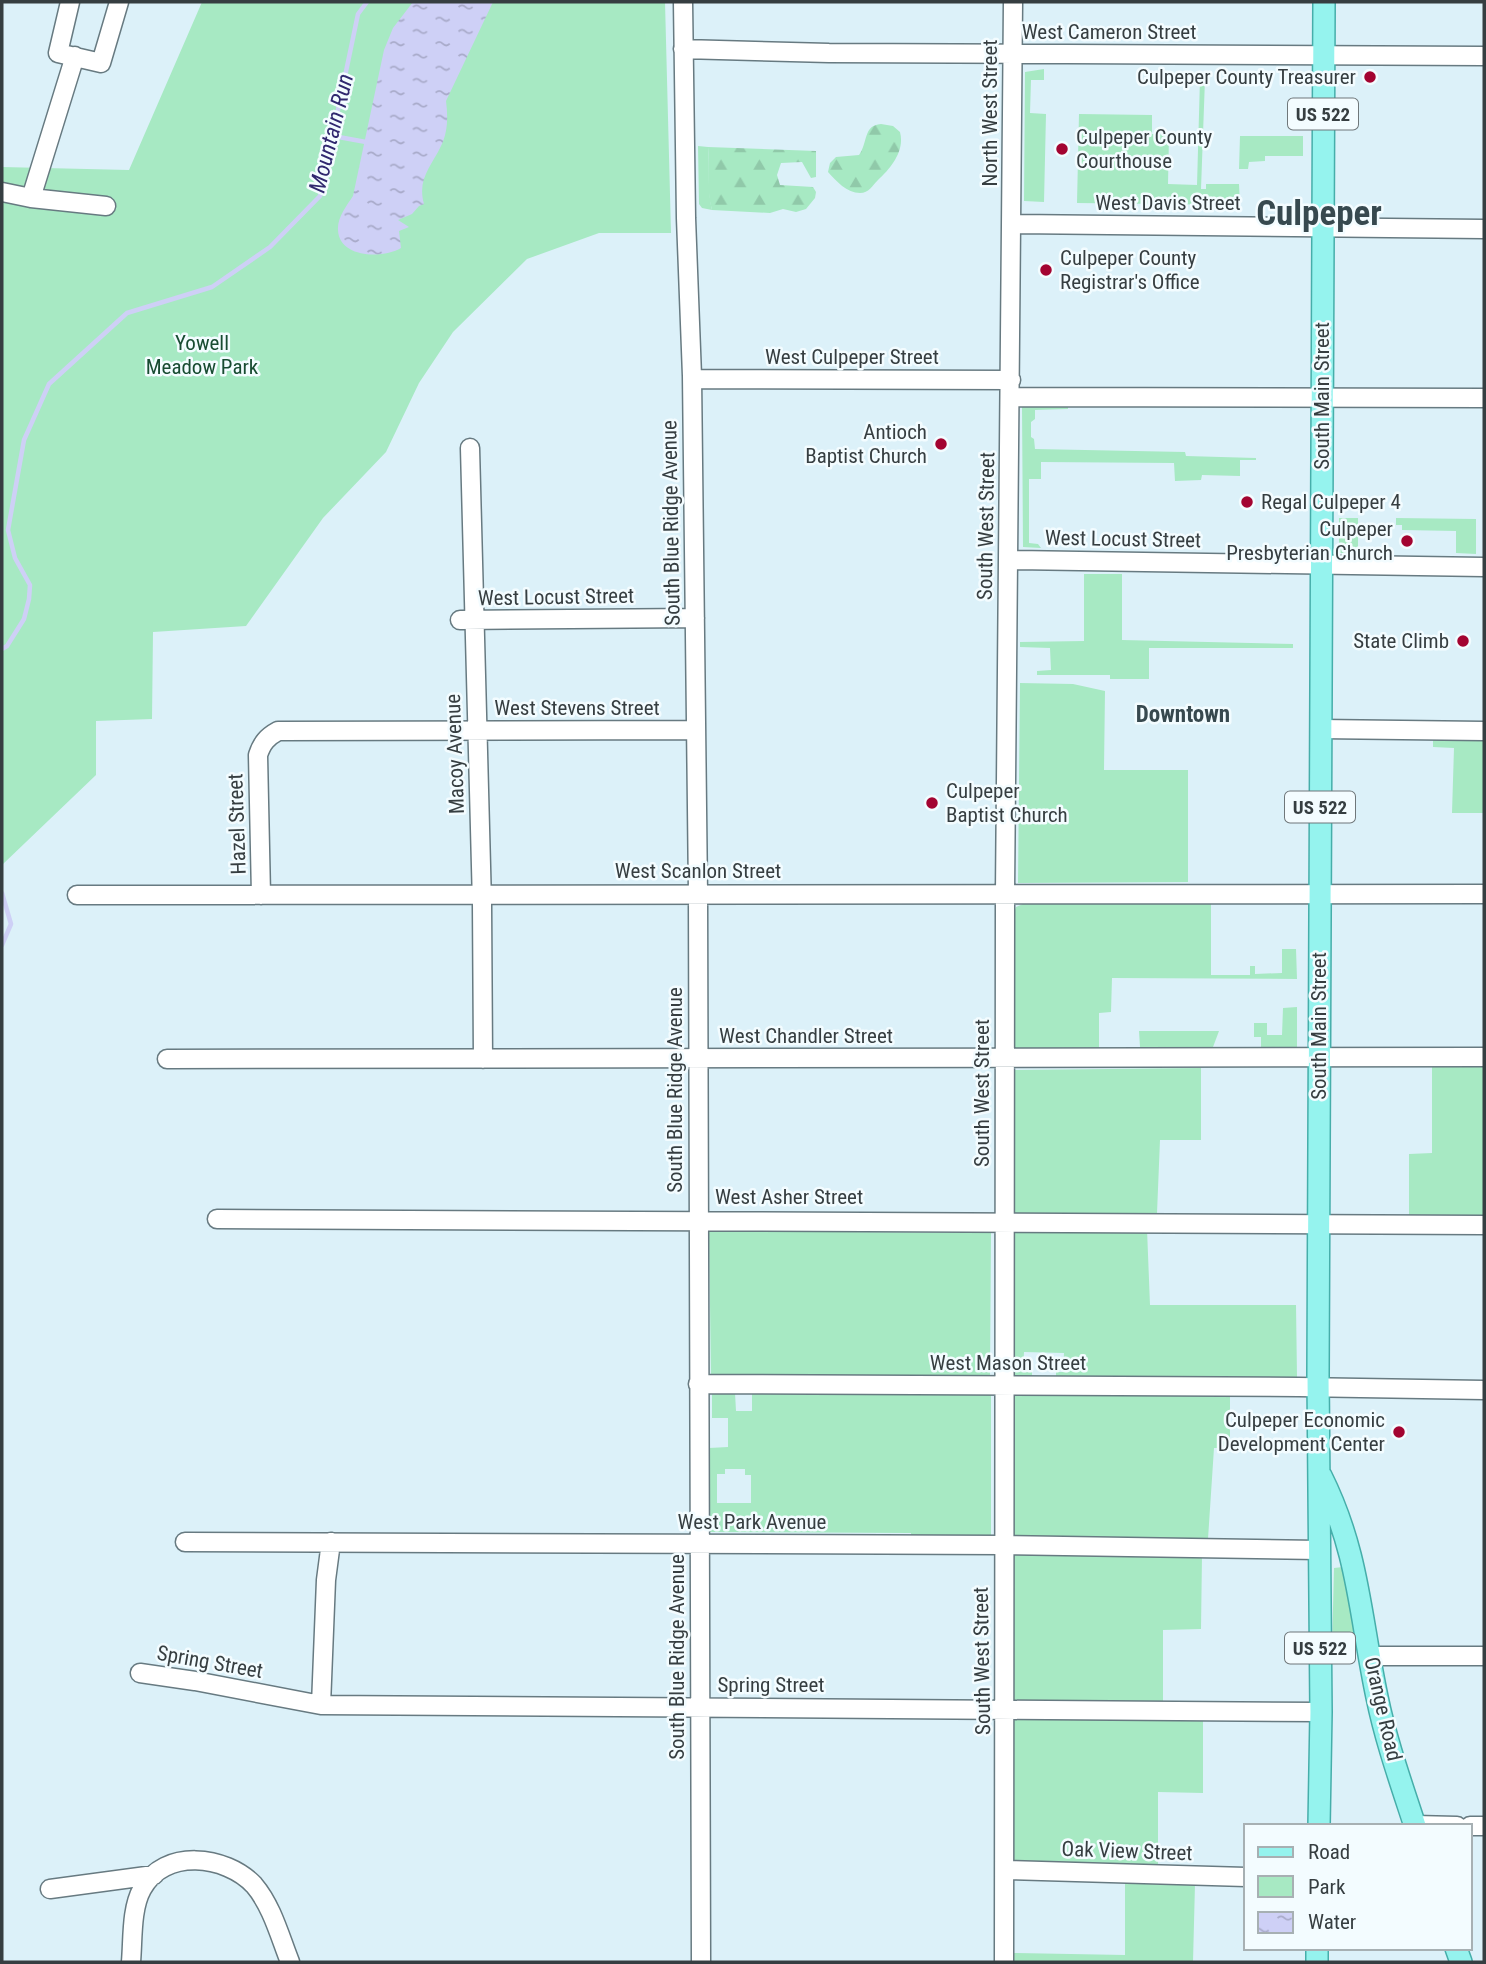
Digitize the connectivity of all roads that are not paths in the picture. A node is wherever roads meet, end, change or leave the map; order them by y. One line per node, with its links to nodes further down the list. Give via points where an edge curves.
1 (70, 2): 9 (street, via 58,53)
2 (119, 2): 9 (street, via 101,63)
3 (683, 2): 6 (street, South Blue Ridge Avenue)
4 (1013, 2): 7 (street, North West Street)
5 (1324, 2): 8 (main road, US 522)
6 (683, 49): 7 (street, West Cameron Street); 17 (street, South Blue Ridge Avenue)
7 (1013, 54): 8 (street, West Cameron Street); 14 (street, North West Street)
8 (1324, 55): 10 (street, West Cameron Street); 15 (main road, US 522)
9 (75, 56): 12 (street)
10 (1484, 56)
11 (2, 192): 12 (street)
12 (31, 198): 13 (street)
13 (106, 206)
14 (1013, 224): 15 (street, West Davis Street); 18 (street, South West Street)
15 (1322, 226): 16 (street, West Davis Street); 20 (main road, South Main Street / US 522)
16 (1484, 229)
17 (692, 379): 18 (street, West Culpeper Street); 25 (street, South Blue Ridge Avenue)
18 (1011, 388): 20 (street, West Culpeper Street); 22 (street, South West Street)
19 (1484, 398): 20 (street, West Culpeper Street)
20 (1322, 400): 23 (main road, South Main Street / US 522)
21 (470, 448): 26 (street, Macoy Avenue)
22 (1008, 560): 23 (street, West Locust Street); 32 (street, South West Street)
23 (1321, 565): 24 (street, West Locust Street); 27 (main road, South Main Street / US 522)
24 (1484, 567)
25 (695, 618): 26 (street, West Locust Street); 29 (street, South Blue Ridge Avenue)
26 (467, 620): 30 (street, Macoy Avenue)
27 (1320, 729): 31 (street); 33 (main road, South Main Street / US 522)
28 (290, 730): 30 (street, West Stevens Street); 38 (street, Hazel Street, via 267,737 258,755)
29 (695, 730): 30 (street, West Stevens Street); 35 (street, South Blue Ridge Avenue)
30 (478, 731): 34 (street, Macoy Avenue)
31 (1484, 731)
32 (1005, 893): 33 (street, West Scanlon Street); 35 (street, West Scanlon Street); 40 (street, South West Street)
33 (1320, 893): 36 (street, West Scanlon Street); 41 (main road, South Main Street / US 522)
34 (482, 894): 35 (street, West Scanlon Street); 38 (street, West Scanlon Street); 43 (street, Macoy Avenue)
35 (698, 894): 44 (street, South Blue Ridge Avenue)
36 (1484, 894)
37 (77, 895): 38 (street, West Scanlon Street)
38 (261, 895)
39 (1484, 1057): 41 (street, West Chandler Street)
40 (1005, 1058): 41 (street, West Chandler Street); 44 (street, West Chandler Street); 47 (street, South West Street)
41 (1319, 1058): 48 (main road, South Main Street / US 522)
42 (167, 1059): 43 (street, West Chandler Street)
43 (484, 1059): 44 (street, West Chandler Street)
44 (697, 1059): 46 (street, South Blue Ridge Avenue)
45 (217, 1219): 46 (street, West Asher Street)
46 (698, 1220): 47 (street, West Asher Street); 50 (street, South Blue Ridge Avenue)
47 (1004, 1222): 48 (street, West Asher Street); 51 (street, South West Street)
48 (1318, 1223): 49 (street, West Asher Street); 52 (main road, South Main Street / US 522)
49 (1484, 1225)
50 (698, 1384): 51 (street, West Mason Street); 57 (street, South Blue Ridge Avenue)
51 (1005, 1386): 52 (street, West Mason Street); 58 (street, South West Street)
52 (1318, 1388): 53 (street, West Mason Street); 54 (main road, South Main Street / US 522)
53 (1484, 1390)
54 (1319, 1471): 59 (main road, South Main Street / US 522); 60 (main road, Orange Road, via 1343,1526)
55 (185, 1542): 56 (street, West Park Avenue)
56 (331, 1542): 57 (street, West Park Avenue); 63 (street)
57 (699, 1544): 58 (street, West Park Avenue); 64 (street, South Blue Ridge Avenue)
58 (1003, 1545): 59 (street, West Park Avenue); 65 (street, South West Street)
59 (1318, 1550): 66 (main road, South Main Street / US 522)
60 (1370, 1656): 61 (street); 68 (main road, Orange Road, via 1388,1743)
61 (1484, 1656)
62 (141, 1673): 63 (street, Spring Street)
63 (321, 1705): 64 (street, Spring Street)
64 (700, 1708): 65 (street, Spring Street); 75 (street, South Blue Ridge Avenue)
65 (1006, 1709): 66 (street, Spring Street); 69 (street, South West Street)
66 (1321, 1712): 67 (main road, South Main Street / US 522)
67 (1319, 1824)
68 (1414, 1824)
69 (1006, 1870): 71 (street, Oak View Street); 76 (street, South West Street)
70 (154, 1875): 72 (street); 73 (street, via 137,1902); 74 (street, via 166,1866 194,1860 240,1874 263,1897)
71 (1244, 1877)
72 (50, 1889)
73 (131, 1962)
74 (290, 1962)
75 (701, 1962)
76 (1004, 1962)

